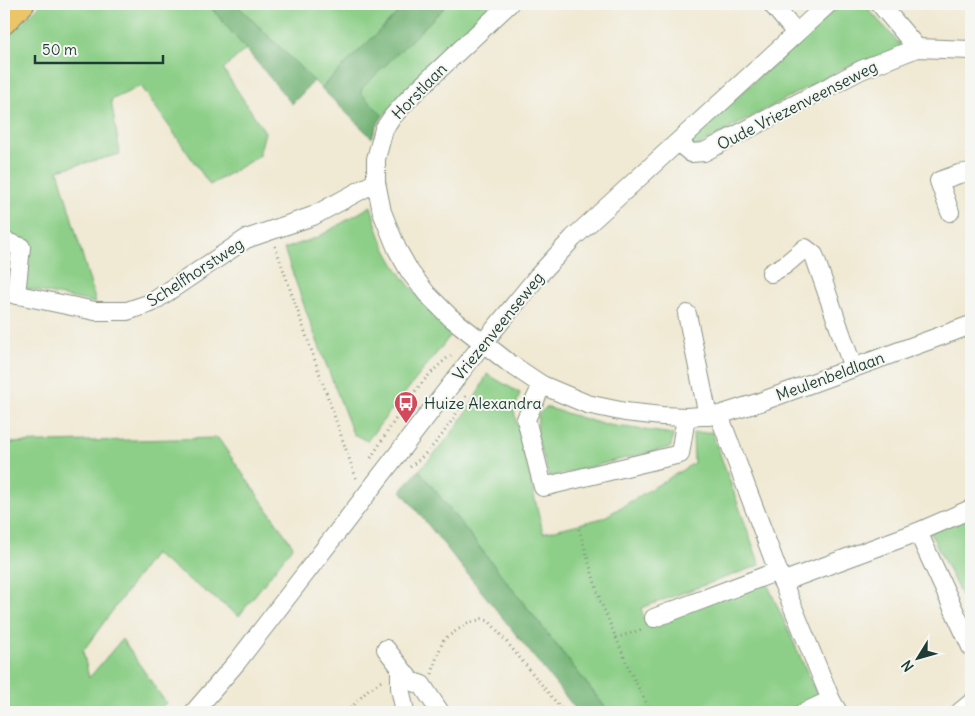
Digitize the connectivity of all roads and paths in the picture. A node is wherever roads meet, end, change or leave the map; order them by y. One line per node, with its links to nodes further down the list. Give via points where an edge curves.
1 (23, 4): 6 (main road)
2 (509, 4): 12 (street, Horstlaan, via 393,116 384,129 376,159)
3 (772, 4): 7 (street)
4 (828, 4): 7 (street, Vriezenveenseweg)
5 (880, 4): 8 (street)
6 (4, 23)
7 (796, 33): 10 (street, Vriezenveenseweg)
8 (917, 48): 9 (street, Oude Vriezenveenseweg); 10 (street, Oude Vriezenveenseweg, via 861,70 704,152 691,153)
9 (971, 50)
10 (678, 142): 20 (street, Vriezenveenseweg, via 574,238)
11 (971, 172): 13 (street, via 939,181)
12 (376, 182): 14 (street, Schelfhorstweg, via 313,216); 20 (street, Horstlaan, via 382,212 410,272 450,317)
13 (950, 212)
14 (269, 232): 17 (street, Schelfhorstweg, via 246,239 151,303 127,311 95,310); 25 (path, via 356,480)
15 (4, 241): 17 (street, via 21,247)
16 (771, 273): 21 (street, via 805,248 814,255)
17 (10, 293)
18 (687, 314): 23 (street)
19 (971, 325): 21 (street, Meulenbeldlaan)
20 (484, 342): 22 (street, Meulenbeldlaan); 25 (street, Vriezenveenseweg)
21 (853, 368): 23 (street, Meulenbeldlaan, via 760,402)
22 (542, 385): 24 (street, Meulenbeldlaan, via 587,404 625,412); 24 (street, via 526,419 543,487 680,454)
23 (713, 415): 24 (street, Meulenbeldlaan); 29 (street)
24 (686, 417)
25 (368, 493): 38 (street, Vriezenveenseweg, via 237,662)
26 (971, 509): 28 (street)
27 (579, 528): 31 (path, via 597,592)
28 (918, 532): 29 (street); 32 (street)
29 (780, 577): 30 (street); 37 (street)
30 (654, 618): 31 (path, via 648,620 650,626)
31 (616, 638): 43 (path)
32 (971, 647)
33 (386, 649): 34 (street)
34 (400, 668): 35 (street, via 410,681); 39 (path, via 368,690); 40 (street)
35 (422, 685): 41 (street); 42 (path, via 431,676 444,639 468,622 482,619 501,635)
36 (971, 703): 45 (street)
37 (834, 706): 44 (street)
38 (194, 712)
39 (347, 712)
40 (405, 712)
41 (440, 712)
42 (564, 712)
43 (651, 712)
44 (805, 712)
45 (960, 712)

